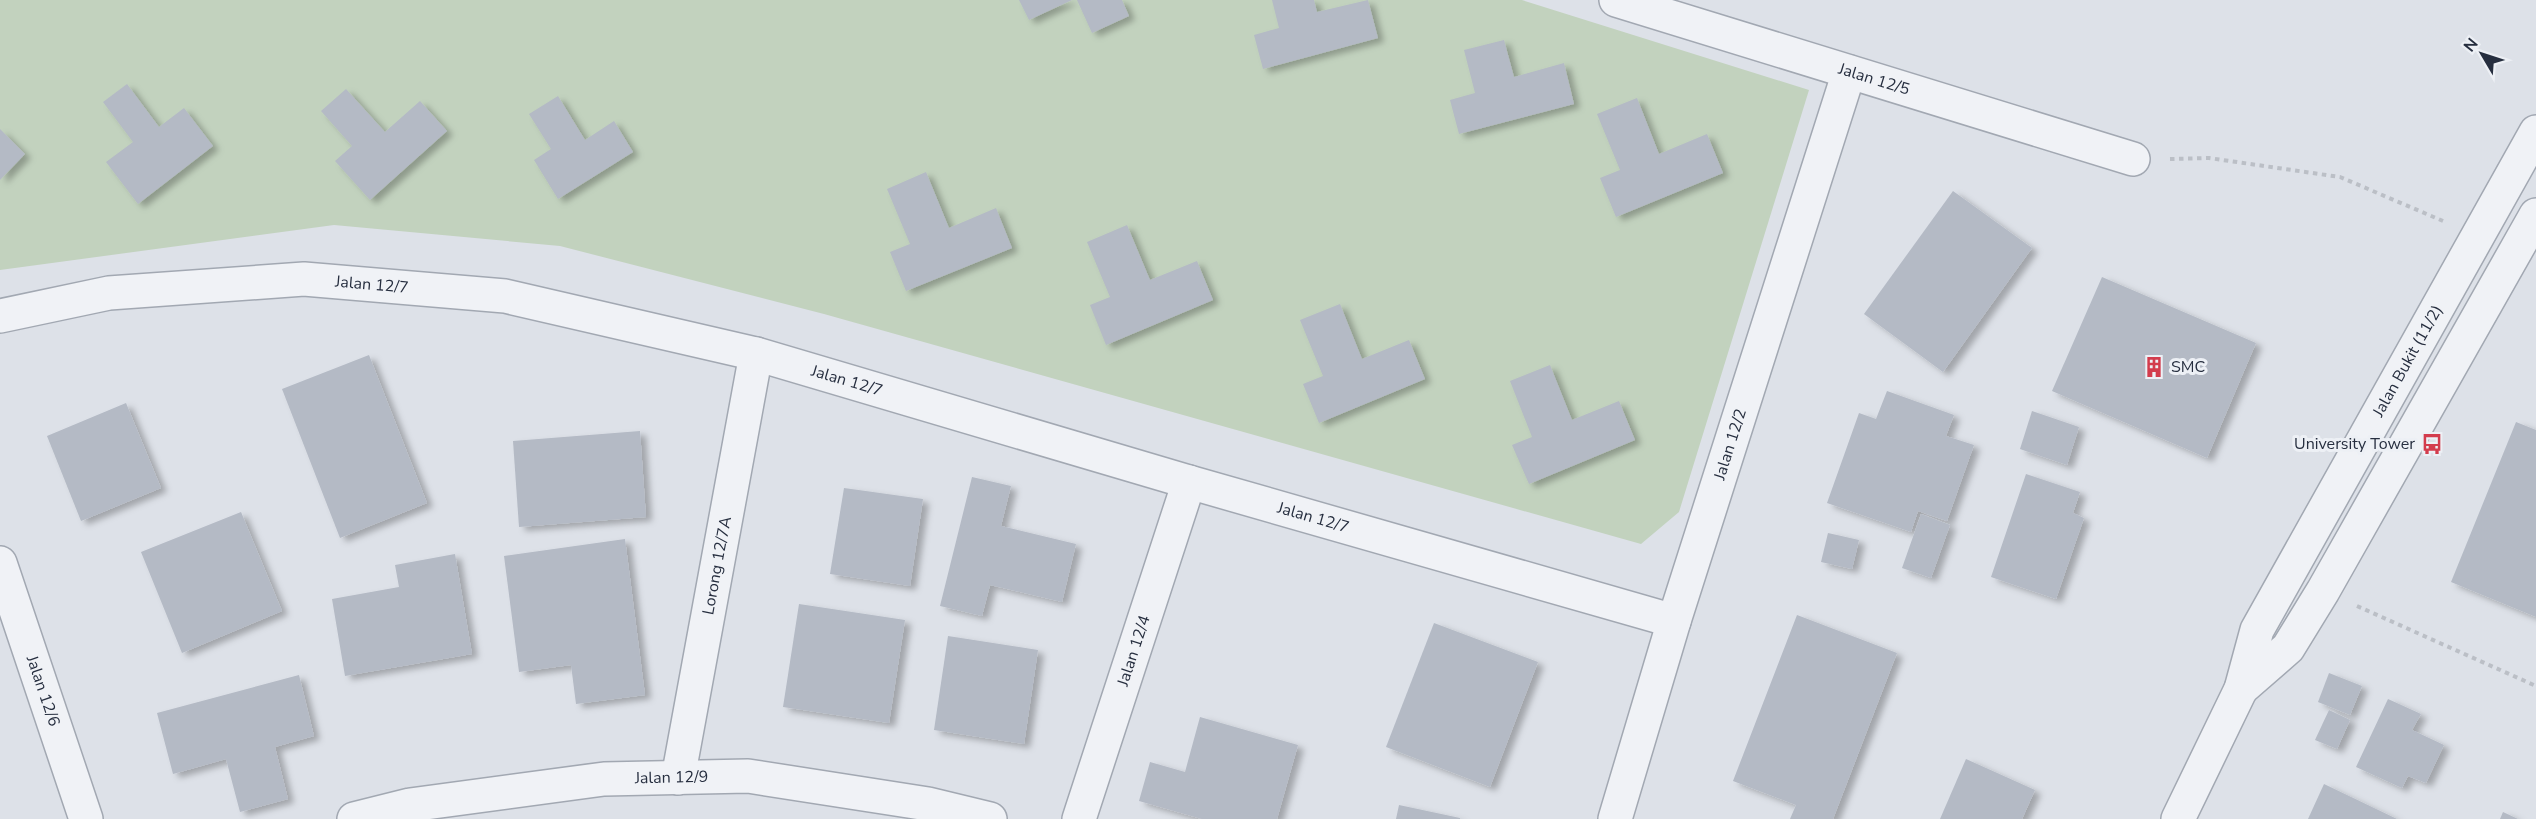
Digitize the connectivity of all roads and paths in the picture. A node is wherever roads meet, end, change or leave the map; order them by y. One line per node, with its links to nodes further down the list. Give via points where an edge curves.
1 (1616, 0): 2 (street, Jalan 12/5)
2 (1849, 72): 4 (street, Jalan 12/5); 12 (street, Jalan 12/2)
3 (2536, 132): 6 (street, Jalan Bukit (11/2))
4 (2133, 159): 6 (path, via 2209,158 2340,177)
5 (2536, 214): 11 (street, Jalan Bukit (11/2))
6 (2478, 236): 14 (street, Jalan Bukit (11/2), via 2257,630)
7 (0, 316): 8 (street, Jalan 12/7, via 109,293 304,279 504,296)
8 (756, 354): 9 (street, Jalan 12/7); 15 (street, Lorong 12/7A)
9 (1189, 483): 12 (street, Jalan 12/7); 19 (street, Jalan 12/4)
10 (0, 563): 16 (street, Jalan 12/6)
11 (2323, 591): 13 (path); 14 (street, Jalan Bukit (11/2), via 2288,648)
12 (1674, 621): 20 (street, Jalan 12/2)
13 (2536, 686)
14 (2241, 689): 21 (street, Jalan Bukit (11/2))
15 (678, 778): 17 (street, Jalan 12/9, via 604,779 410,804); 18 (street, Jalan 12/9, via 748,776 928,804)
16 (86, 819)
17 (354, 819)
18 (990, 819)
19 (1079, 819)
20 (1615, 819)
21 (2178, 819)

